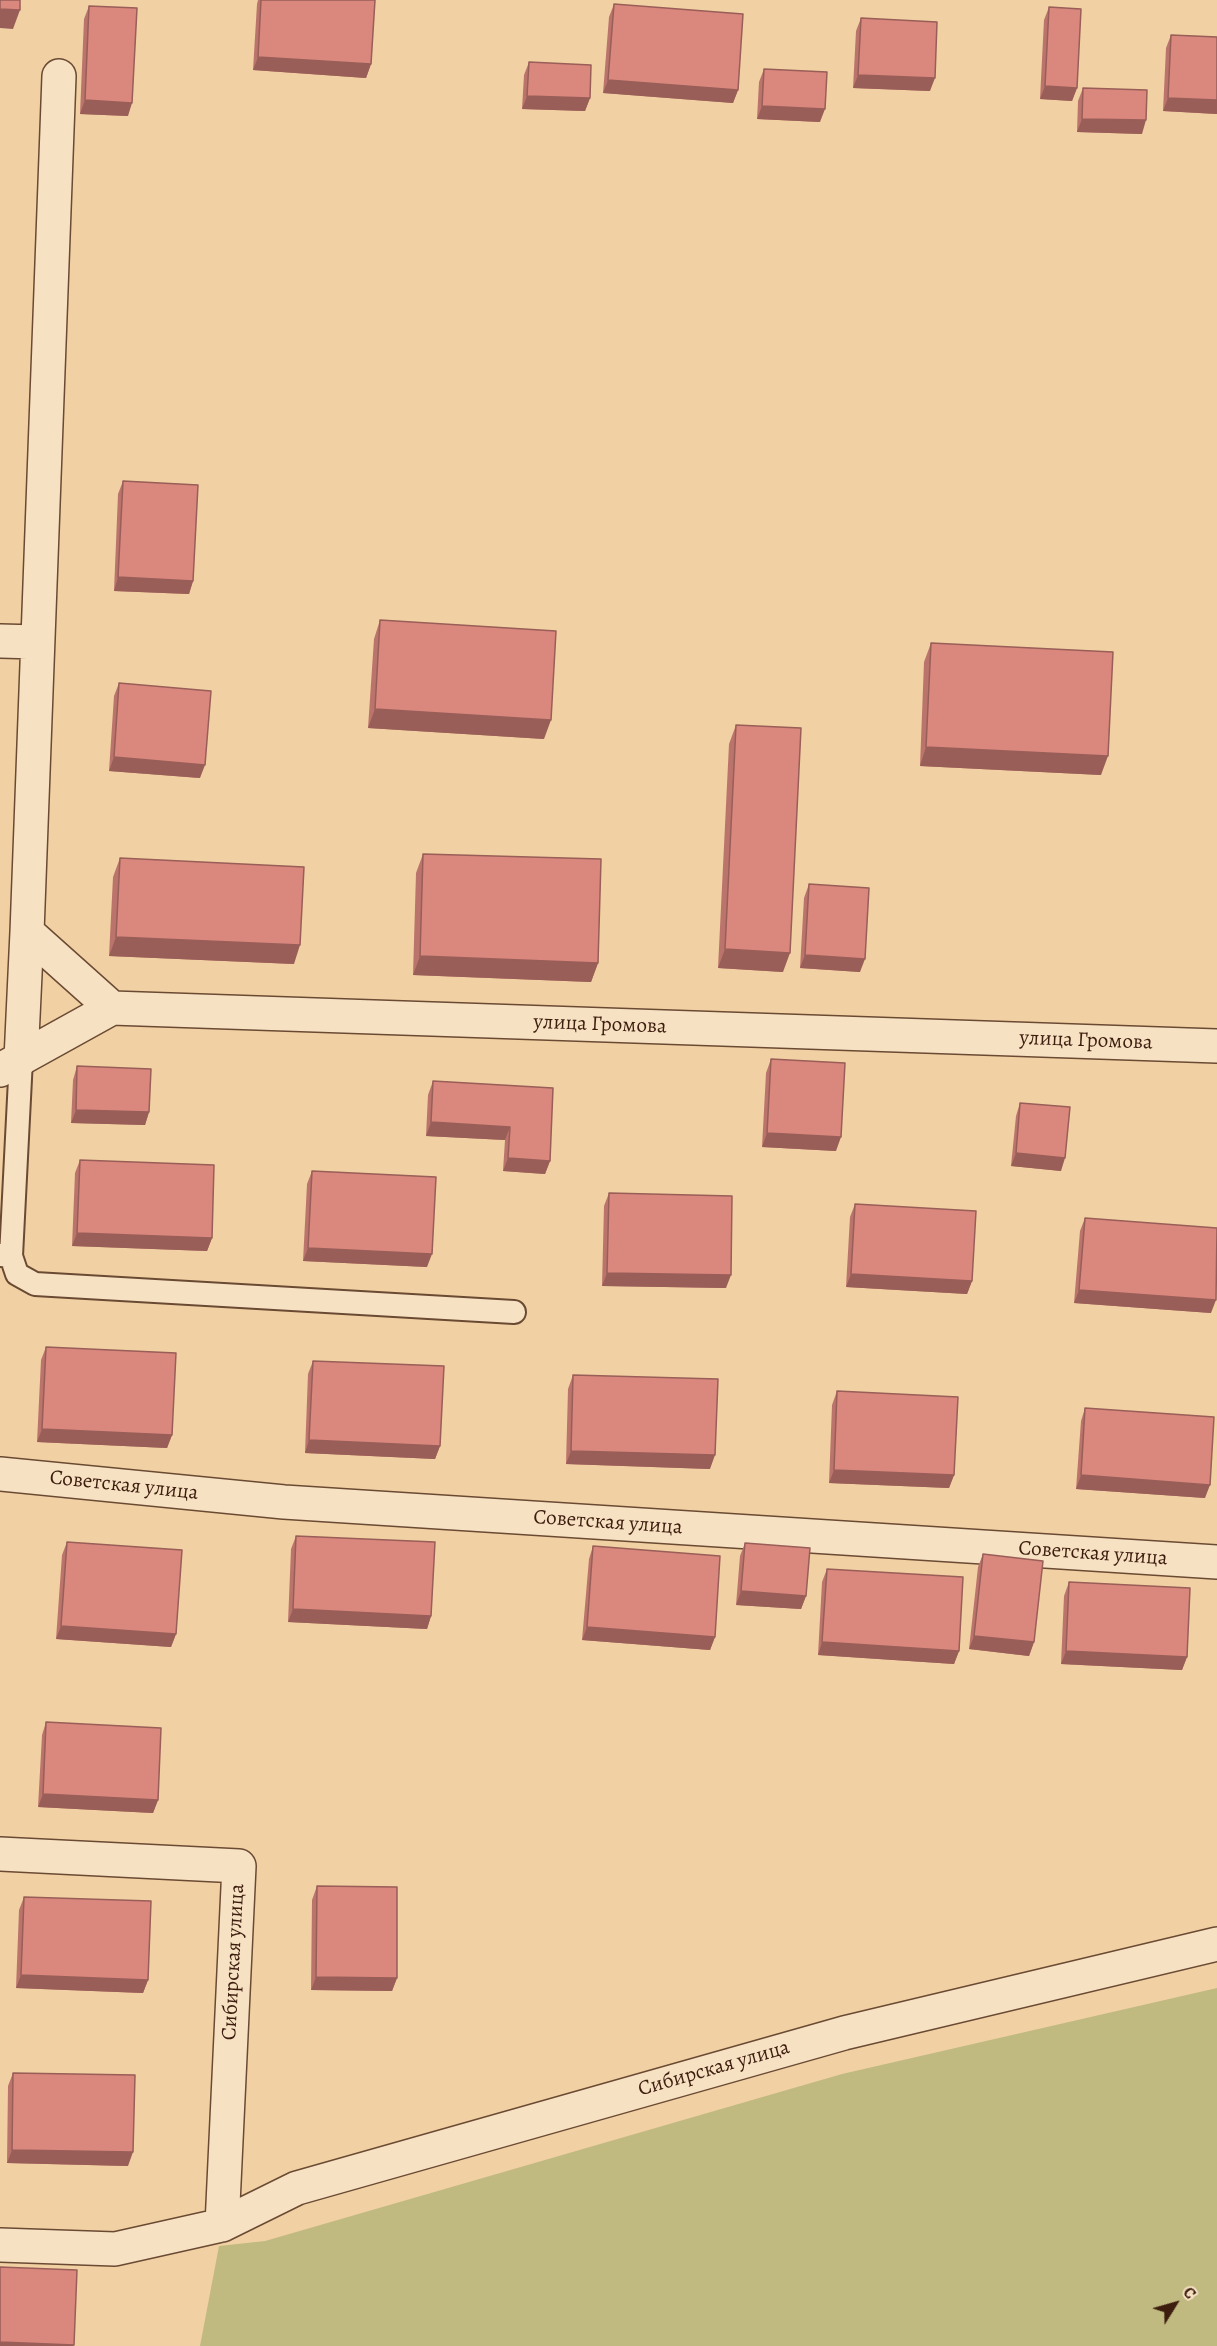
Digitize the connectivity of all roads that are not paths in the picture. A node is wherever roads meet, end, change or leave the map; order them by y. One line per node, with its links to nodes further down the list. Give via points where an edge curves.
1 (58, 76): 3 (street)
2 (0, 641): 3 (street)
3 (37, 642): 4 (street)
4 (27, 932): 5 (street); 7 (street)
5 (112, 1008): 6 (street, улица Громова); 7 (street)
6 (1217, 1046)
7 (11, 1065): 8 (lane)
8 (5, 1255): 9 (lane, via 17,1274 35,1284)
9 (514, 1312)
10 (0, 1474): 11 (street, Советская улица, via 284,1503)
11 (1217, 1562)
12 (0, 1854): 14 (street, Сибирская улица, via 238,1866)
13 (1217, 1944): 14 (street, Сибирская улица, via 844,2032 297,2188)
14 (222, 2225): 15 (street, Сибирская улица, via 116,2249)
15 (0, 2245)

